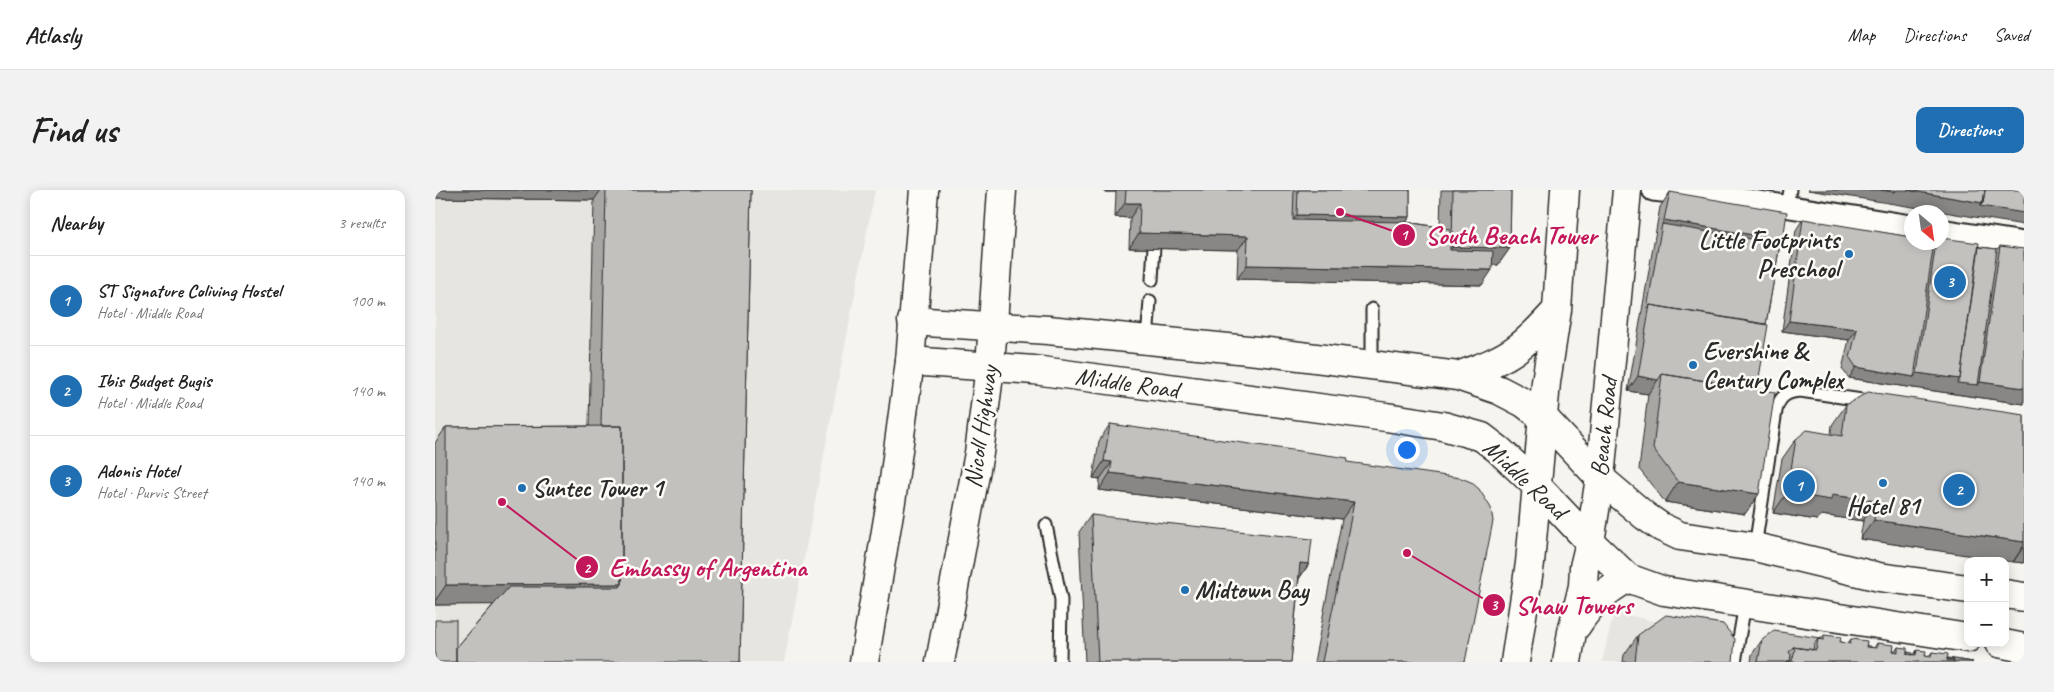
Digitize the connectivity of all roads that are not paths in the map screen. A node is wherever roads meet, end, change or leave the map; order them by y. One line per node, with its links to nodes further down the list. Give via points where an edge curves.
1 (924, 190): 15 (main road)
2 (1002, 190): 16 (main road, Nicoll Highway)
3 (1565, 190): 14 (main road)
4 (1627, 190): 24 (main road, Beach Road)
5 (1653, 190): 6 (street)
6 (1789, 198): 7 (street)
7 (1904, 224)
8 (1949, 231): 9 (street)
9 (2024, 243)
10 (1154, 246): 11 (lane)
11 (1152, 280)
12 (1150, 301): 17 (lane)
13 (1372, 309): 19 (lane)
14 (1557, 310): 21 (main road, via 1514,351); 23 (main road)
15 (912, 321): 16 (main road, Middle Road); 18 (main road)
16 (992, 328): 17 (main road, Middle Road); 20 (main road, Nicoll Highway)
17 (1147, 340): 19 (main road, Middle Road)
18 (910, 361): 20 (main road, Middle Road); 38 (main road)
19 (1372, 364): 21 (main road, Middle Road)
20 (990, 367): 25 (main road, Middle Road, via 1034,370 1443,426 1482,436); 39 (main road, Nicoll Highway, via 979,453)
21 (1458, 376): 23 (main road, Middle Road, via 1499,390)
22 (1878, 402): 28 (lane, via 1800,391 1783,396 1776,411)
23 (1544, 418): 24 (main road, Middle Road); 25 (main road)
24 (1599, 478): 27 (main road, Beach Road); 28 (main road, Middle Road, via 1645,516 1681,536)
25 (1538, 487): 27 (main road, Middle Road); 41 (main road)
26 (1046, 525): 40 (lane, via 1061,600)
27 (1590, 542): 29 (main road, Middle Road); 34 (main road, Beach Road)
28 (1755, 547): 30 (main road, Middle Road, via 1879,577)
29 (1628, 578): 33 (main road, Middle Road, via 1664,591); 34 (main road, via 1589,607)
30 (1964, 588)
31 (2009, 595): 32 (main road)
32 (2024, 597)
33 (1745, 604): 35 (main road, Middle Road); 43 (lane)
34 (1572, 632): 42 (main road, Beach Road)
35 (1964, 637)
36 (2009, 645): 37 (main road)
37 (2024, 648)
38 (863, 662)
39 (940, 662)
40 (1060, 662)
41 (1515, 662)
42 (1567, 662)
43 (1735, 662)

